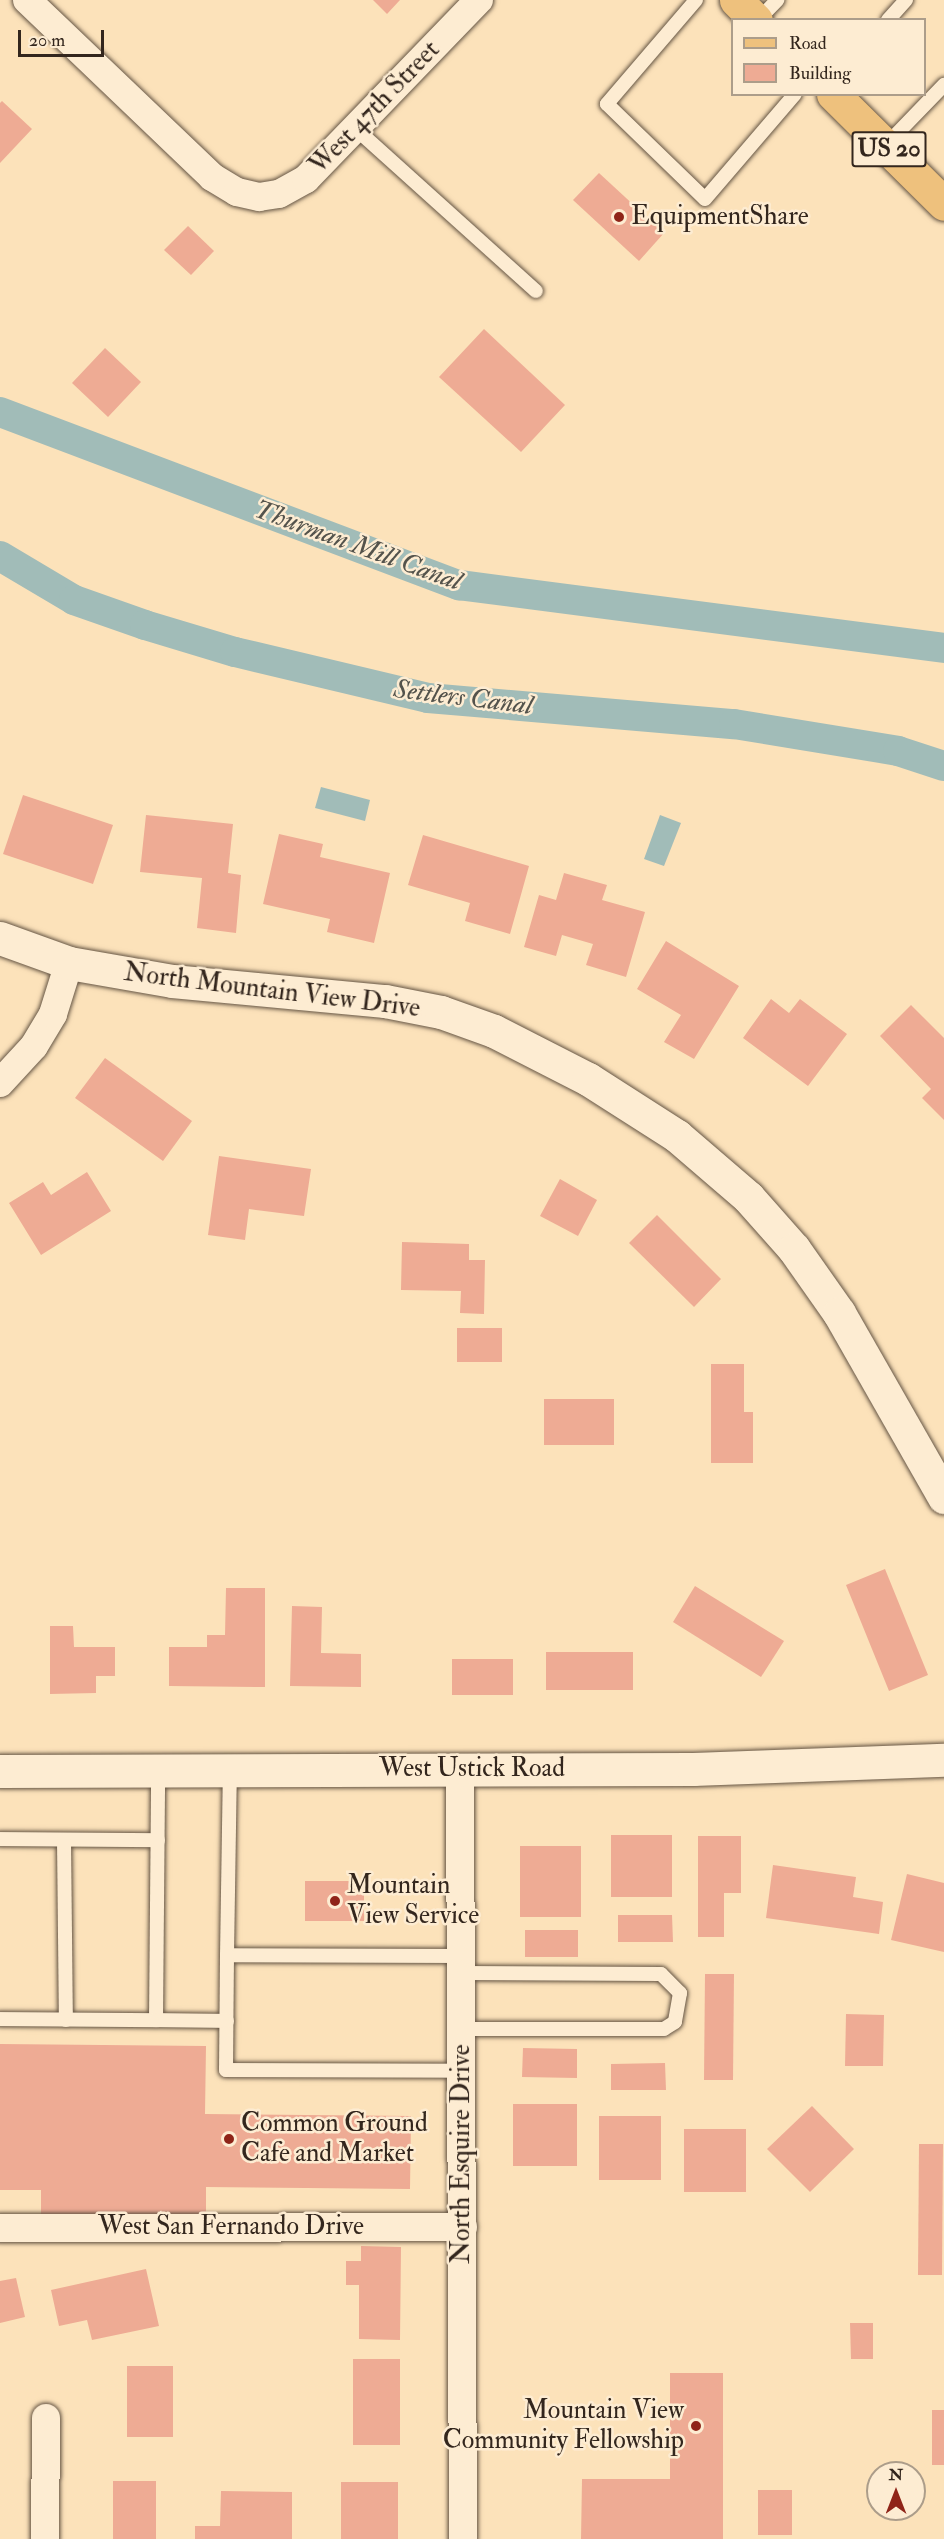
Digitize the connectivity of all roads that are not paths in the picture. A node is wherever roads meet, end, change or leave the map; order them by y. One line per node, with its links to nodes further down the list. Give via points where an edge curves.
1 (27, 0): 13 (street, West 47th Street, via 212,177 237,192 259,197 279,194 306,179)
2 (479, 0): 13 (street, West 47th Street)
3 (696, 0): 11 (lane, via 607,104 705,199)
4 (736, 0): 7 (main road)
5 (777, 0): 8 (lane)
6 (906, 0): 9 (lane)
7 (755, 18)
8 (759, 18)
9 (890, 18)
10 (944, 85): 14 (lane)
11 (793, 96)
12 (836, 96): 14 (main road, US 20)
13 (356, 129): 16 (lane)
14 (885, 146): 15 (main road, US 20)
15 (944, 204)
16 (536, 291)
17 (0, 938): 18 (street, North Mountain View Drive)
18 (69, 963): 19 (street, via 53,1014 34,1046); 20 (street, North Mountain View Drive, via 172,981 385,1001 441,1012 494,1031 588,1079 677,1136 748,1197 794,1249 839,1313)
19 (0, 1083)
20 (944, 1497)
21 (944, 1760): 22 (street, West Ustick Road, via 693,1769)
22 (460, 1769): 24 (street, West Ustick Road); 30 (street, North Esquire Drive)
23 (158, 1770): 24 (street, West Ustick Road); 25 (street, West Ustick Road); 28 (lane)
24 (231, 1770): 29 (lane)
25 (0, 1771)
26 (0, 1839): 27 (lane)
27 (64, 1840): 28 (lane); 32 (lane)
28 (158, 1840): 33 (lane)
29 (227, 1955): 30 (lane); 34 (lane)
30 (462, 1964): 35 (street, North Esquire Drive); 35 (lane, via 661,1974 680,1993 675,2022 664,2028)
31 (0, 2019): 32 (lane)
32 (66, 2020): 33 (lane)
33 (156, 2020): 34 (lane)
34 (227, 2021): 36 (lane, via 226,2070)
35 (462, 2028): 36 (street, North Esquire Drive)
36 (462, 2071): 37 (street, North Esquire Drive)
37 (463, 2227): 38 (street, West San Fernando Drive); 41 (street, North Esquire Drive)
38 (0, 2228)
39 (46, 2418): 40 (street)
40 (45, 2539)
41 (463, 2539)

